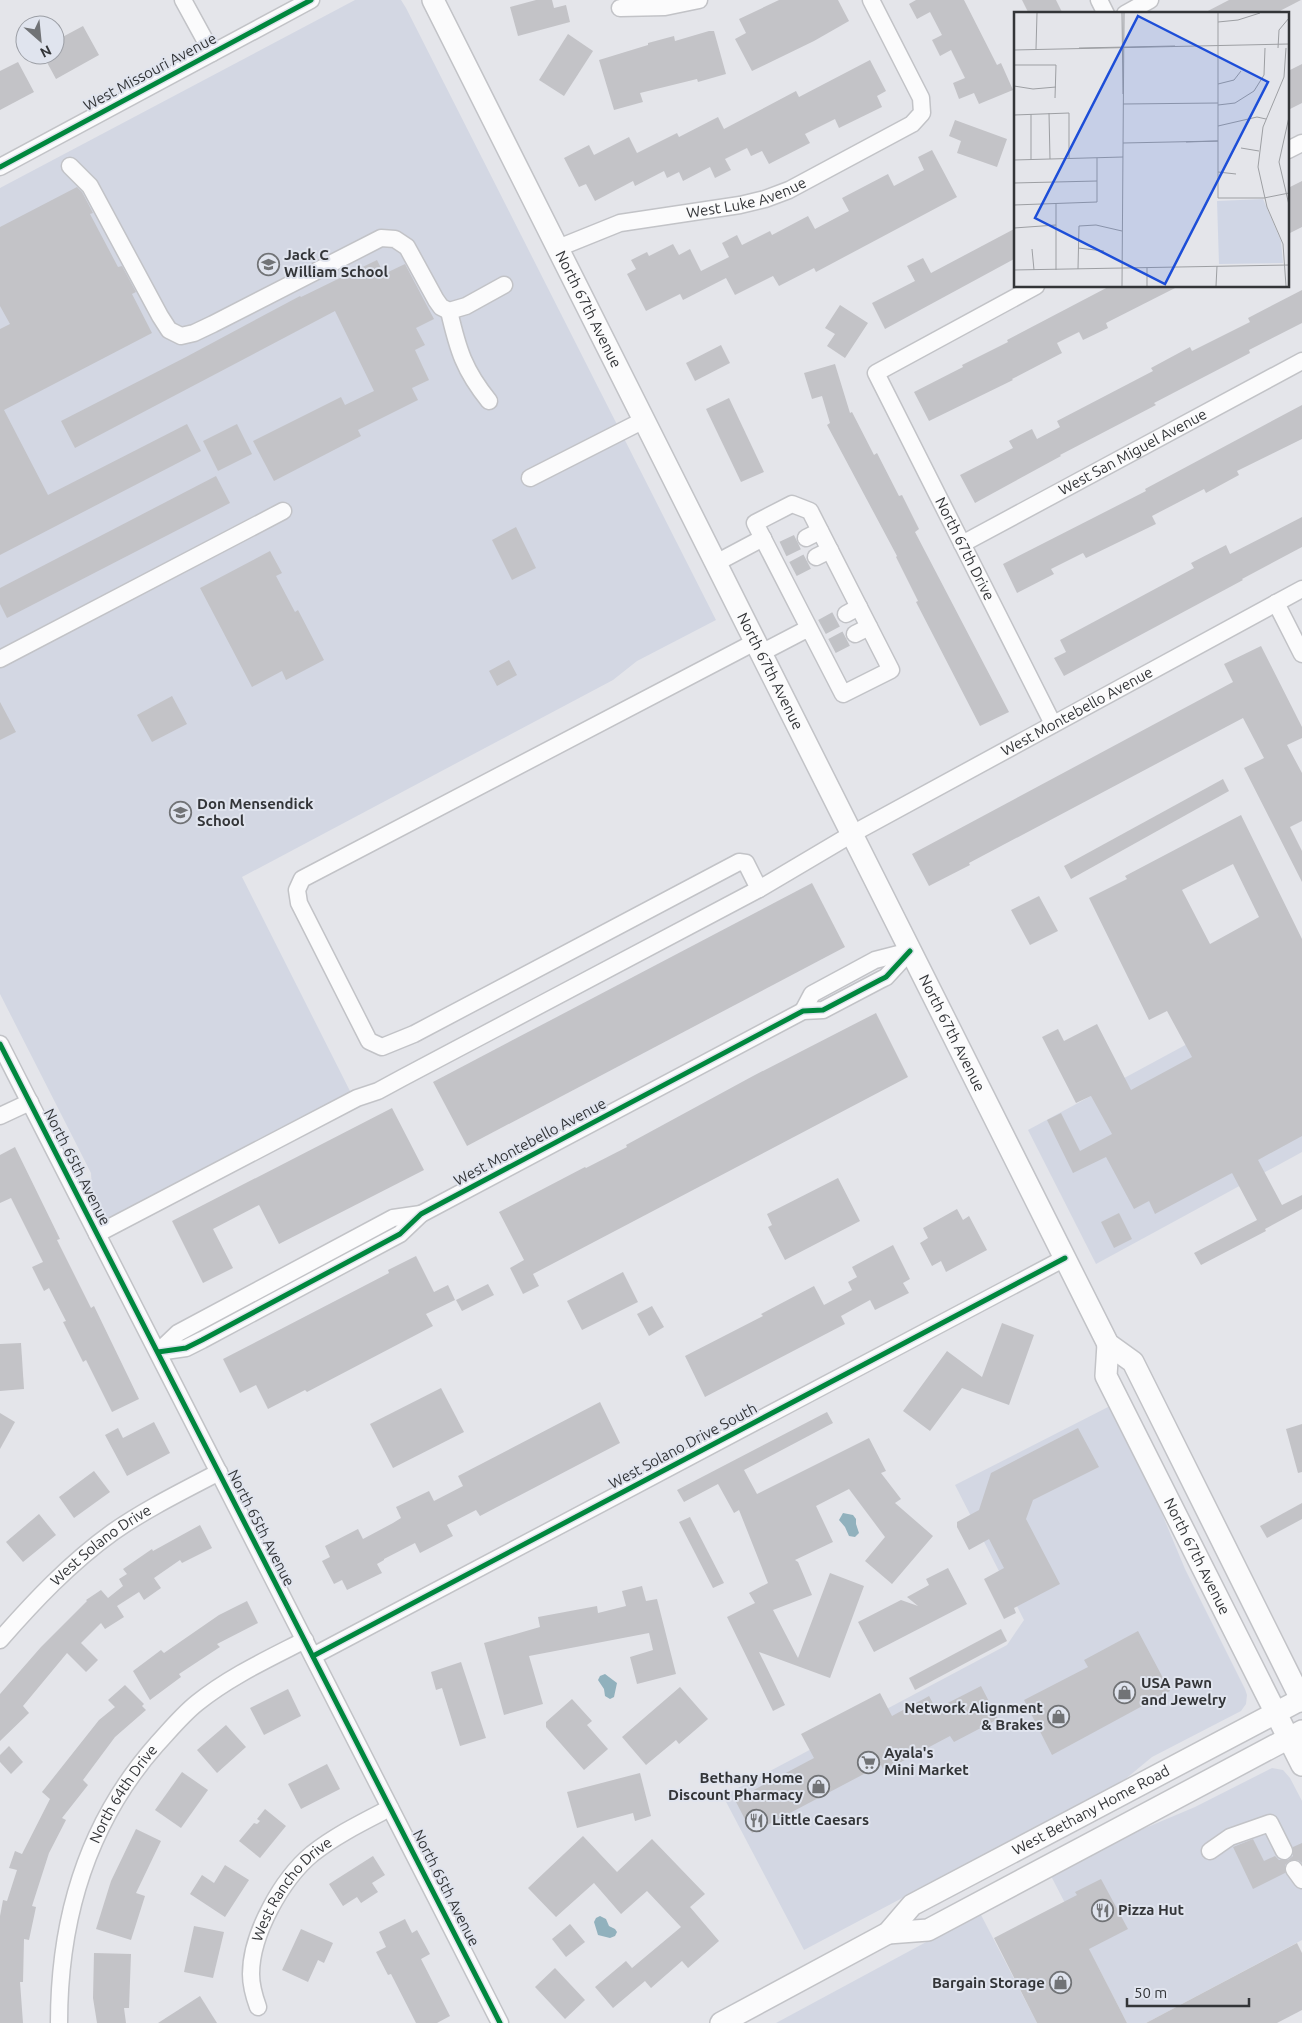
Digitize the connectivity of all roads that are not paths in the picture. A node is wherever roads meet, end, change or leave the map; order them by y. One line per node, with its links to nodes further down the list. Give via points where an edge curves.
1 (183, 0): 11 (street)
2 (312, 0): 11 (street, West Missouri Avenue)
3 (433, 0): 16 (main road, North 67th Avenue)
4 (699, 0): 8 (street, via 665,7)
5 (872, 0): 16 (street, West Luke Avenue, via 921,98 922,113 912,124 789,190 740,205 620,223)
6 (1099, 0): 9 (street)
7 (1150, 0): 10 (street)
8 (620, 8)
9 (1105, 12)
10 (1129, 12)
11 (212, 53): 15 (street, West Missouri Avenue)
12 (1302, 143): 13 (street)
13 (1290, 149)
14 (70, 166): 19 (street, via 90,186 160,316 170,330 181,336 213,324 381,238 395,239 407,247 436,300)
15 (0, 167)
16 (558, 248): 22 (main road, North 67th Avenue)
17 (504, 285): 19 (street, via 466,306)
18 (1032, 288): 26 (street, North 67th Drive, via 876,373)
19 (449, 311): 21 (street, via 458,348 473,380)
20 (1302, 361): 26 (street, West San Miguel Avenue)
21 (489, 401)
22 (644, 420): 23 (street); 27 (main road, North 67th Avenue)
23 (530, 478)
24 (283, 511): 33 (street)
25 (763, 538): 27 (street); 30 (street, via 778,552); 30 (street, via 755,523 792,504 810,511 813,534 862,630 891,670 843,694 827,649)
26 (962, 544): 34 (street, North 67th Drive)
27 (716, 563): 31 (main road, North 67th Avenue)
28 (1302, 589): 29 (street, West Montebello Avenue)
29 (1276, 603): 32 (street); 34 (street, West Montebello Avenue)
30 (814, 629): 31 (street)
31 (758, 648): 35 (main road, North 67th Avenue); 36 (street, via 302,879 298,890 299,903 369,1041 382,1047 414,1034 739,862 746,863)
32 (1302, 654)
33 (0, 659)
34 (1054, 724): 35 (street, West Montebello Avenue)
35 (852, 834): 36 (street, West Montebello Avenue); 37 (main road, North 67th Avenue)
36 (759, 890): 41 (street, West Montebello Avenue, via 378,1091 348,1102)
37 (910, 951): 42 (main road, North 67th Avenue); 44 (street, West Montebello Avenue, via 886,977 823,1010 802,1011 421,1214 393,1218 178,1333)
38 (0, 1044): 39 (street, North 65th Avenue)
39 (30, 1102): 40 (street); 41 (street, North 65th Avenue)
40 (0, 1116)
41 (97, 1234): 44 (street, North 65th Avenue)
42 (1065, 1258): 43 (main road, North 67th Avenue); 48 (street, West Solano Drive South)
43 (1108, 1344): 49 (main road, North 67th Avenue, via 1133,1362); 50 (main road, North 67th Avenue, via 1106,1376)
44 (158, 1352): 45 (street, North 65th Avenue)
45 (219, 1472): 46 (street, West Solano Drive, via 112,1533 56,1579); 47 (street, North 65th Avenue)
46 (0, 1640)
47 (305, 1640): 48 (street, North 65th Avenue); 58 (street, North 64th Drive, via 197,1703 144,1758 122,1789 85,1861 73,1901 64,1943)
48 (313, 1656): 53 (street, North 65th Avenue)
49 (1302, 1700): 50 (main road, West Bethany Home Road)
50 (1276, 1713): 51 (main road, North 67th Avenue); 56 (main road, West Bethany Home Road, via 912,1905)
51 (1295, 1735): 52 (main road, North 67th Avenue); 56 (main road, West Bethany Home Road, via 928,1930)
52 (1302, 1765)
53 (390, 1808): 57 (street, West Rancho Drive, via 335,1837 310,1856 272,1903 254,1953 251,1972); 59 (street, North 65th Avenue)
54 (1210, 1851): 55 (street, via 1230,1837 1270,1823)
55 (1284, 1851)
56 (888, 1933): 60 (main road, West Bethany Home Road)
57 (258, 2007)
58 (59, 2023)
59 (500, 2023)
60 (721, 2023)

